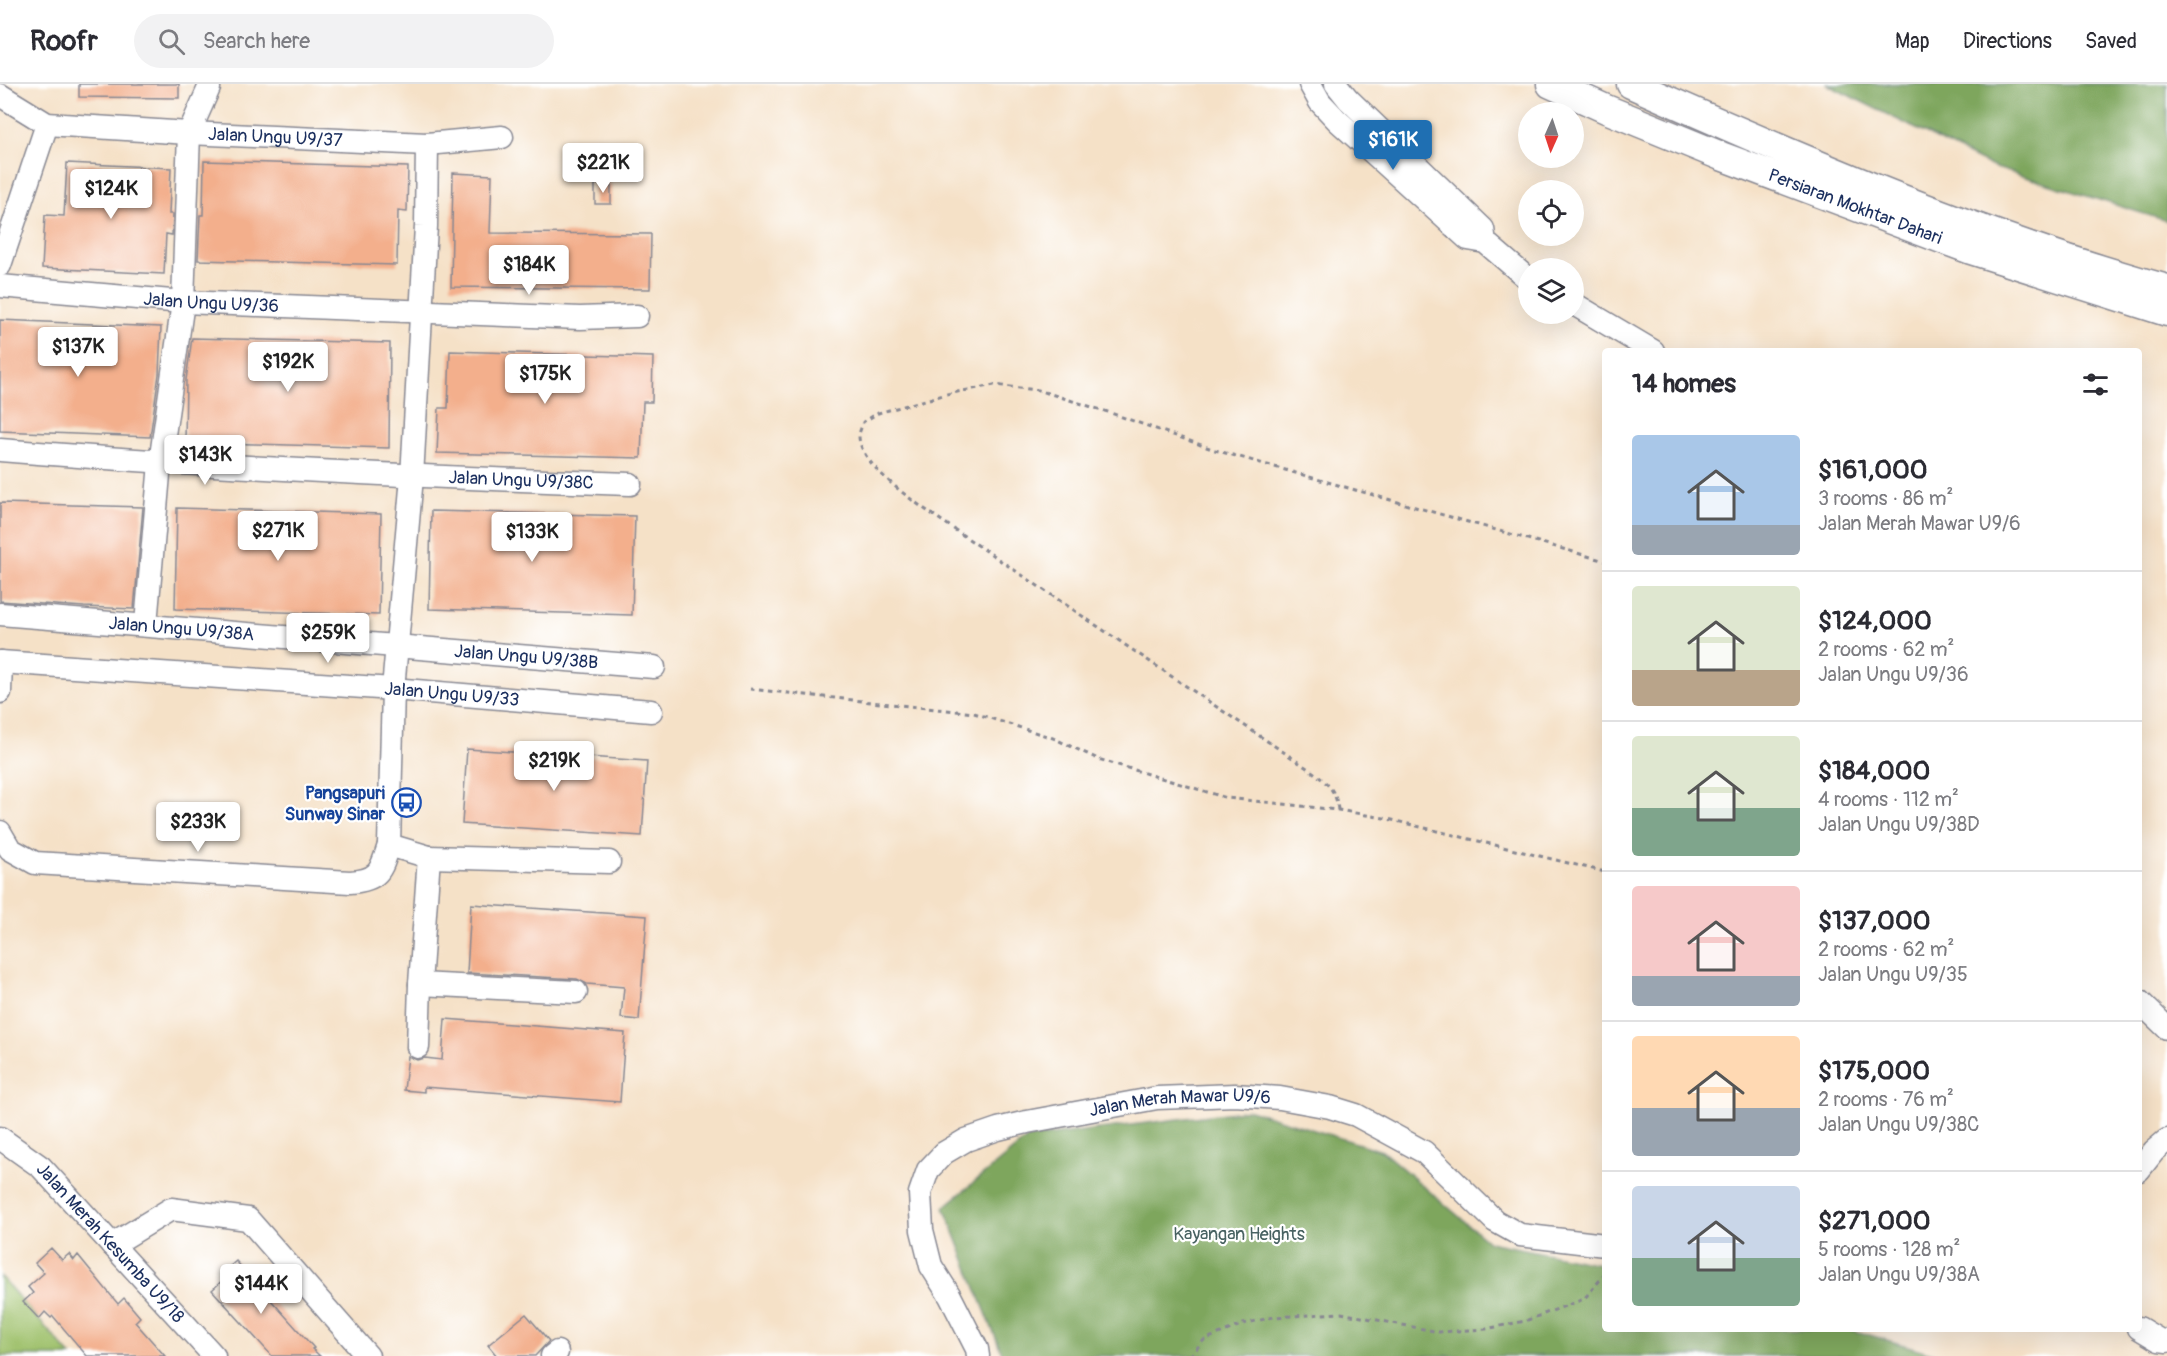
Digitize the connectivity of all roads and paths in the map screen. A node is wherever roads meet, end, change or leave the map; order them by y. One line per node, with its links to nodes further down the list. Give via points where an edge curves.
1 (1310, 84): 11 (street, via 1320,102 1383,164 1468,239)
2 (1336, 84): 11 (street, via 1483,229)
3 (1551, 84): 19 (main road, Persiaran Mokhtar Dahari, via 1721,156 1971,250)
4 (1631, 84): 15 (main road, Persiaran Mokhtar Dahari, via 1834,171 1981,228)
5 (209, 88): 8 (street)
6 (0, 95): 7 (street)
7 (48, 124): 8 (street, Jalan Ungu U9/37); 12 (street)
8 (189, 133): 10 (street, Jalan Ungu U9/37); 16 (street)
9 (502, 138): 10 (street, Jalan Ungu U9/37)
10 (427, 144): 18 (street)
11 (1485, 242): 13 (street)
12 (0, 265)
13 (1518, 270)
14 (0, 286): 16 (street, Jalan Ungu U9/36)
15 (2167, 289)
16 (183, 302): 18 (street, Jalan Ungu U9/36); 23 (street)
17 (1584, 310): 21 (street)
18 (421, 312): 20 (street, Jalan Ungu U9/36, via 580,318); 24 (street)
19 (2167, 312)
20 (637, 316)
21 (1648, 348)
22 (0, 450): 23 (street, Jalan Ungu U9/38C)
23 (160, 463): 24 (street, Jalan Ungu U9/38C); 28 (street)
24 (412, 477): 25 (street, Jalan Ungu U9/38C); 29 (street)
25 (630, 484)
26 (1602, 560): 36 (path, via 1215,450 1038,390 994,385 878,413 863,422 859,435 862,449 895,488 1313,772 1331,786)
27 (0, 614): 28 (street, Jalan Ungu U9/38A)
28 (146, 624): 29 (street, Jalan Ungu U9/38A)
29 (399, 646): 31 (street, Jalan Ungu U9/38B); 32 (street)
30 (0, 662): 32 (street, Jalan Ungu U9/33); 34 (street)
31 (654, 667)
32 (393, 689): 35 (street, Jalan Ungu U9/33); 38 (street)
33 (750, 689): 36 (path, via 974,713 1053,738 1098,759 1227,798)
34 (0, 692)
35 (651, 711)
36 (1338, 810): 41 (path)
37 (3, 845): 38 (street, via 35,863 350,882 376,876)
38 (389, 845): 39 (street)
39 (429, 857): 40 (street); 42 (street)
40 (609, 862)
41 (1602, 871)
42 (420, 984): 43 (street); 46 (street)
43 (576, 992)
44 (2142, 1004): 45 (street)
45 (2167, 1028)
46 (418, 1047)
47 (0, 1138): 50 (street, Jalan Merah Kesumba U9/18, via 41,1167)
48 (2167, 1140): 49 (street)
49 (2142, 1166)
50 (112, 1245): 55 (street, Jalan Merah Kesumba U9/18); 56 (street, via 171,1209 248,1219)
51 (1602, 1245): 57 (street, Jalan Merah Mawar U9/6, via 1520,1235 1495,1221 1424,1152 1356,1115 1280,1098 1156,1098 998,1129 966,1140 928,1170 920,1193 922,1230 931,1266)
52 (1602, 1278): 58 (path, via 1584,1299 1486,1329 1438,1332 1341,1313 1274,1317 1243,1324 1204,1340)
53 (2142, 1330): 54 (street)
54 (2167, 1341)
55 (214, 1356)
56 (368, 1356)
57 (978, 1356)
58 (1190, 1356)

